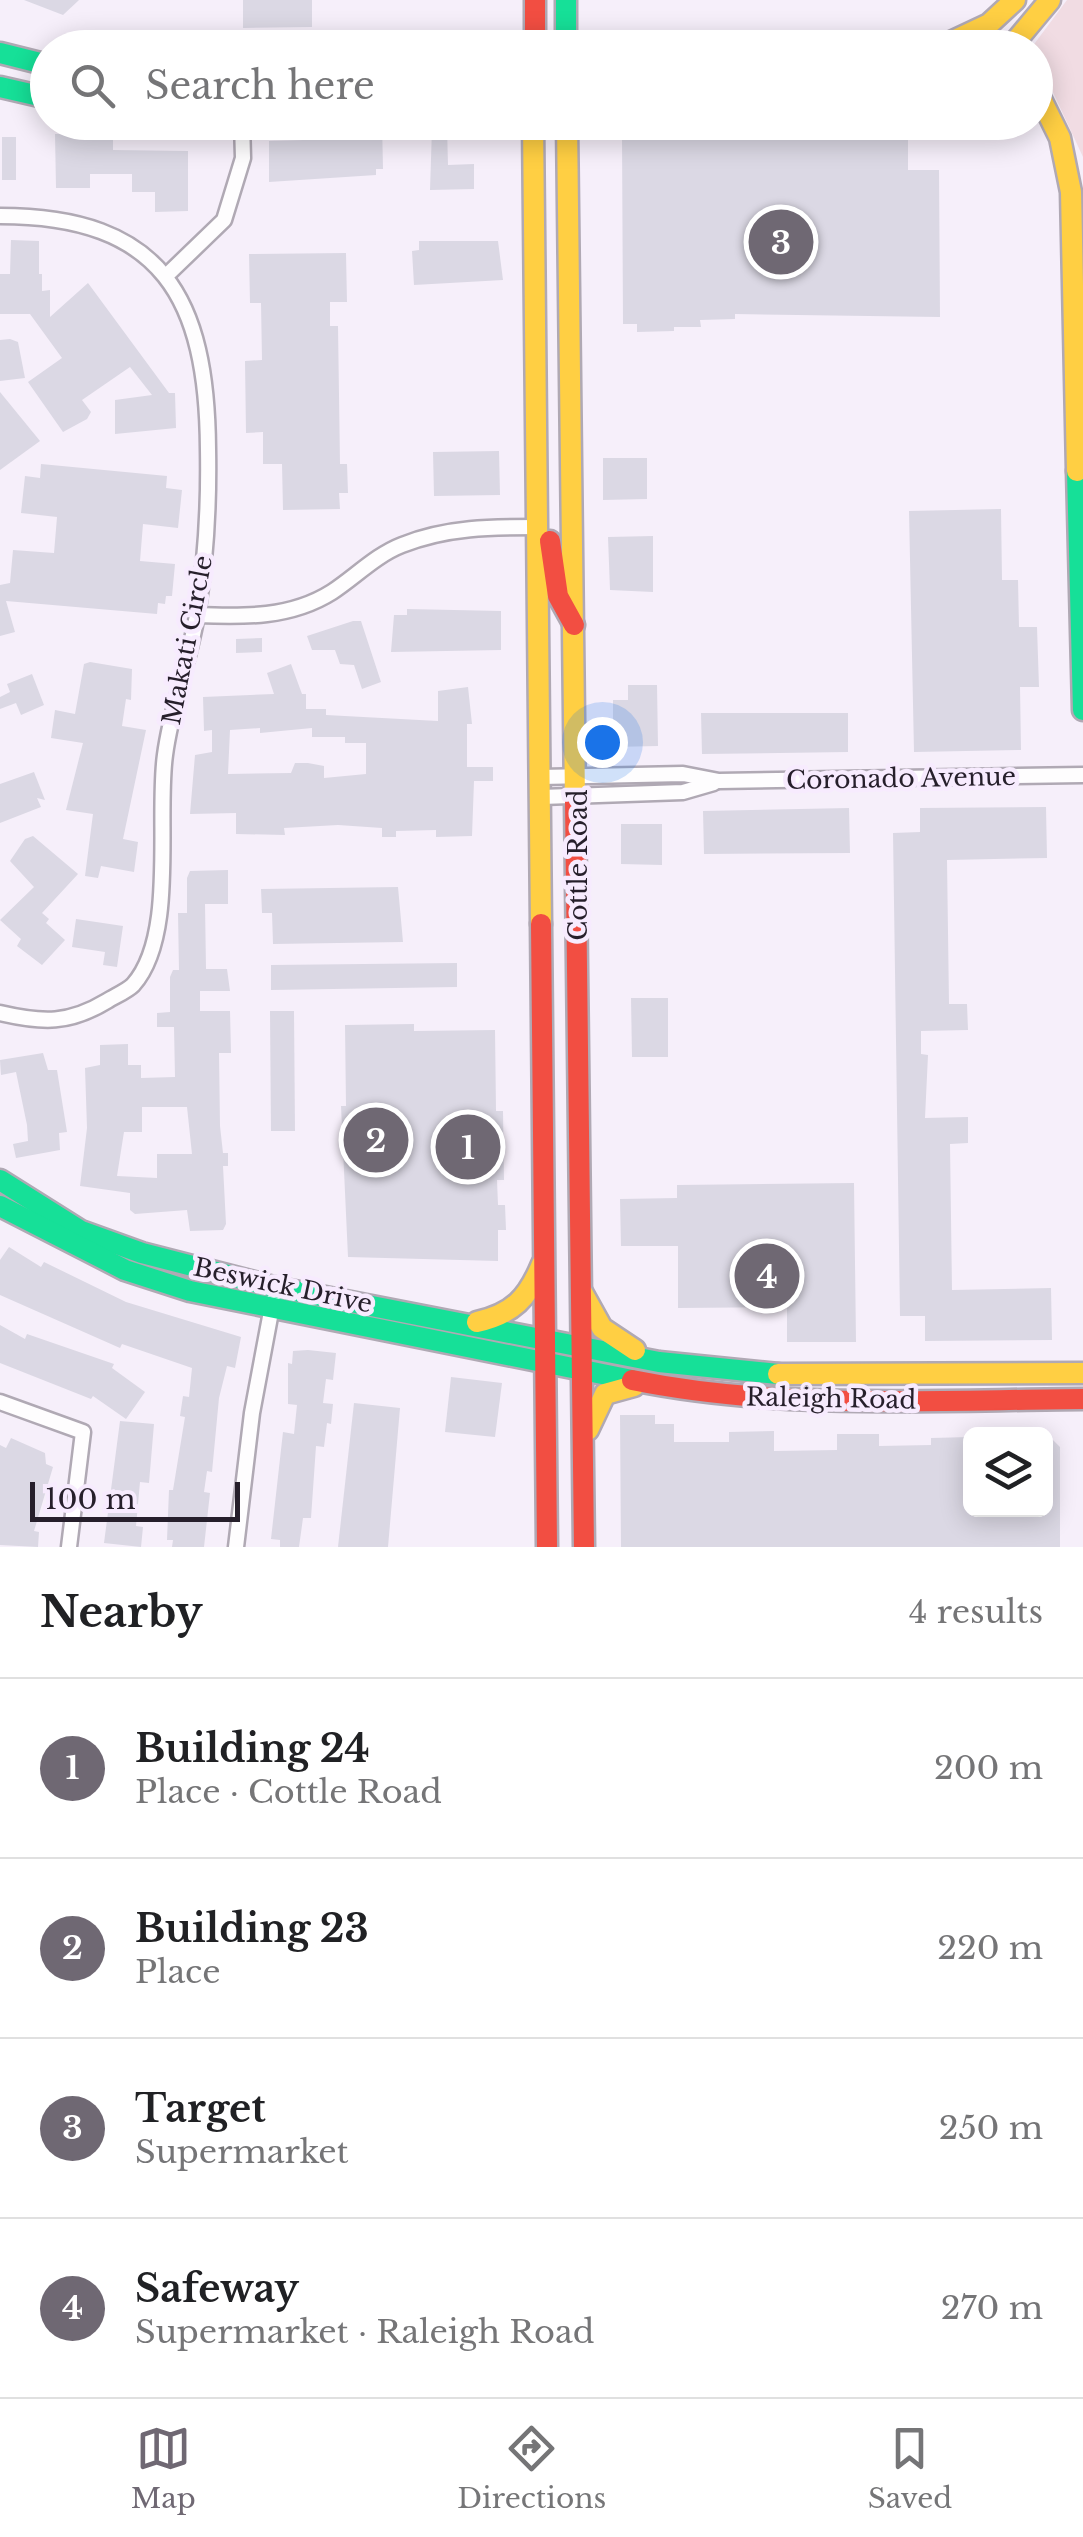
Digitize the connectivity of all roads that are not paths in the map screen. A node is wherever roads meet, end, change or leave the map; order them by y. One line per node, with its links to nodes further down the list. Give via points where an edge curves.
1 (534, 0): 6 (main road)
2 (566, 0): 7 (main road)
3 (1015, 0): 5 (main road)
4 (1050, 0): 10 (main road)
5 (989, 24): 8 (main road); 9 (main road)
6 (535, 30)
7 (566, 30)
8 (976, 30)
9 (994, 30)
10 (1023, 30)
11 (0, 53): 12 (main road)
12 (30, 60)
13 (0, 87): 14 (main road)
14 (30, 94)
15 (1053, 124): 22 (main road, via 1071,192)
16 (242, 140): 20 (street, via 224,220)
17 (533, 140): 21 (main road, Cottle Road)
18 (567, 140): 23 (main road, Cottle Road)
19 (0, 216): 20 (street, Makati Circle, via 52,218 100,231)
20 (166, 276): 25 (street, Makati Circle, via 199,340 208,389)
21 (538, 431): 23 (main road, via 550,504); 24 (main road, Cottle Road)
22 (1081, 481): 27 (main road)
23 (573, 522): 26 (main road, Cottle Road)
24 (540, 527): 25 (street, via 436,533 398,546 294,611); 26 (main road, via 552,543 563,615); 30 (main road, Cottle Road)
25 (197, 615): 31 (street, Makati Circle, via 165,754 158,916 150,953 132,985 81,1017 46,1023)
26 (575, 626): 29 (main road, Cottle Road)
27 (1083, 710)
28 (1083, 775): 29 (street, Coronado Avenue, via 720,782 683,774)
29 (577, 786): 30 (street, Coronado Avenue); 35 (main road, Cottle Road)
30 (542, 787): 33 (main road, Cottle Road)
31 (0, 1013)
32 (4, 1201): 34 (main road, Beswick Drive, via 95,1238); 36 (main road, Beswick Drive, via 125,1270)
33 (546, 1252): 37 (main road, via 528,1301 502,1318); 38 (main road, Cottle Road)
34 (274, 1286): 36 (street); 37 (main road, Beswick Drive)
35 (582, 1291): 39 (main road, Cottle Road); 40 (main road, via 610,1338)
36 (272, 1310): 41 (main road, Beswick Drive); 49 (street)
37 (466, 1323): 38 (main road, Beswick Drive)
38 (547, 1340): 39 (main road, Beswick Drive); 41 (main road, Cottle Road)
39 (582, 1346): 40 (main road, Raleigh Road); 42 (main road, Cottle Road)
40 (659, 1362): 43 (main road, Raleigh Road, via 749,1374)
41 (547, 1365): 42 (main road, Beswick Drive); 50 (main road, Cottle Road)
42 (581, 1372): 44 (main road, Raleigh Road); 47 (main road, Cottle Road)
43 (1083, 1373)
44 (648, 1384): 45 (main road, Raleigh Road, via 816,1402); 47 (main road, via 605,1394)
45 (1083, 1400)
46 (0, 1402): 48 (street, via 83,1432)
47 (583, 1446): 51 (main road, Cottle Road)
48 (69, 1547)
49 (236, 1547)
50 (547, 1547)
51 (584, 1547)

